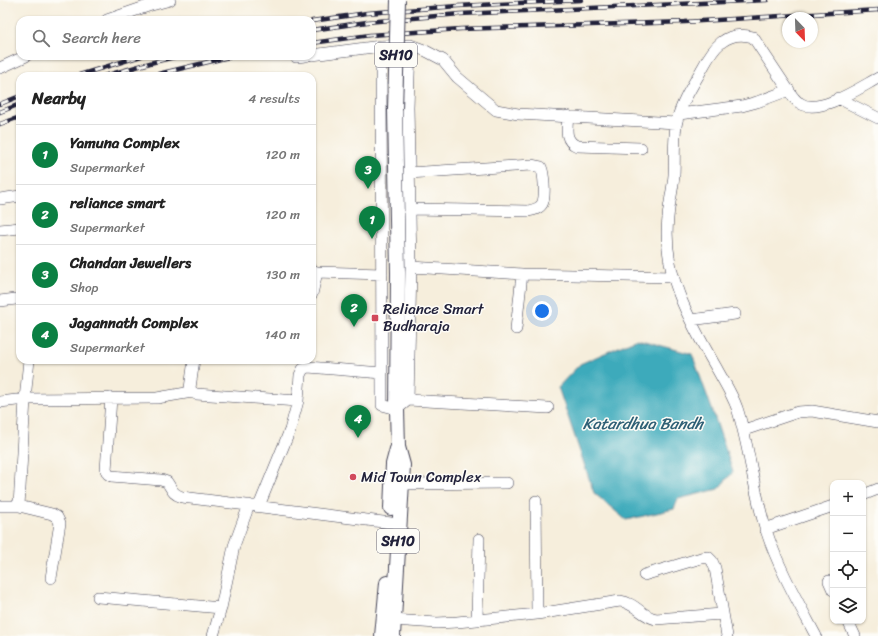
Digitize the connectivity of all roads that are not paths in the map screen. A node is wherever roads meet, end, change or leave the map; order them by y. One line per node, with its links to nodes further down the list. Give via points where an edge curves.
1 (170, 0): 3 (street)
2 (398, 0): 42 (main road, SH10, bridge, via 395,110 398,250)
3 (119, 16)
4 (410, 45): 5 (street); 12 (street, via 443,60 458,77 496,110 518,114); 16 (street)
5 (381, 46): 6 (street); 24 (street)
6 (316, 54)
7 (17, 60): 8 (street)
8 (0, 68)
9 (878, 78): 11 (street)
10 (789, 90): 11 (street, via 801,104 812,106 825,105); 13 (street, via 742,106); 13 (street, via 753,37 735,36 721,41 713,49)
11 (838, 98): 14 (street)
12 (568, 116): 13 (street); 15 (street, via 567,133 571,144)
13 (678, 118): 26 (street, via 667,230 668,256)
14 (878, 118)
15 (641, 148)
16 (409, 173): 19 (street); 19 (street, via 531,165 541,167 543,172 544,199 536,210 528,212)
17 (16, 197): 18 (street)
18 (0, 199)
19 (410, 209): 22 (street)
20 (16, 228): 21 (street)
21 (0, 230)
22 (411, 267): 25 (street); 38 (street)
23 (316, 271): 24 (street)
24 (382, 274): 34 (street)
25 (522, 274): 26 (street); 31 (street)
26 (674, 277): 30 (street)
27 (16, 299): 28 (street)
28 (0, 301)
29 (735, 314): 30 (street)
30 (691, 320): 44 (street, via 730,391)
31 (516, 329)
32 (29, 364): 37 (street)
33 (193, 364): 35 (street, via 190,384)
34 (382, 372): 39 (street, via 308,367 303,369 300,375); 42 (street, via 382,405)
35 (192, 392): 36 (street, via 157,398); 39 (street)
36 (111, 398): 37 (street); 51 (street, via 106,470 108,474 161,480 167,482 172,492 182,497)
37 (25, 399): 40 (street); 53 (street)
38 (408, 400): 41 (street); 42 (street)
39 (298, 401): 51 (street, via 290,430)
40 (0, 402)
41 (548, 408)
42 (397, 409): 45 (main road, SH10)
43 (878, 422): 44 (street, via 812,411 798,412)
44 (744, 430): 56 (street)
45 (398, 447): 47 (main road, SH10, via 403,465); 55 (main road, SH10, via 393,464)
46 (507, 483): 47 (street)
47 (402, 484): 65 (main road, SH10)
48 (878, 489): 49 (street)
49 (866, 493)
50 (536, 501): 62 (street)
51 (254, 505): 55 (street); 61 (street, via 234,546)
52 (0, 506): 53 (street)
53 (19, 506): 59 (street, via 52,514 60,523)
54 (830, 507): 56 (street)
55 (391, 523): 68 (main road, SH10)
56 (766, 529): 71 (street, via 780,567)
57 (478, 539): 64 (street)
58 (644, 575): 63 (street, via 708,557 715,568)
59 (52, 578)
60 (98, 597): 61 (street)
61 (221, 608): 67 (street)
62 (537, 614): 63 (street, via 620,601 634,605 650,618 656,619); 64 (street)
63 (722, 614): 70 (street)
64 (477, 619): 65 (street, via 436,623)
65 (394, 620): 69 (main road, SH10)
66 (849, 624): 72 (street)
67 (213, 636)
68 (382, 636)
69 (392, 636)
70 (727, 636)
71 (816, 636)
72 (855, 636)

